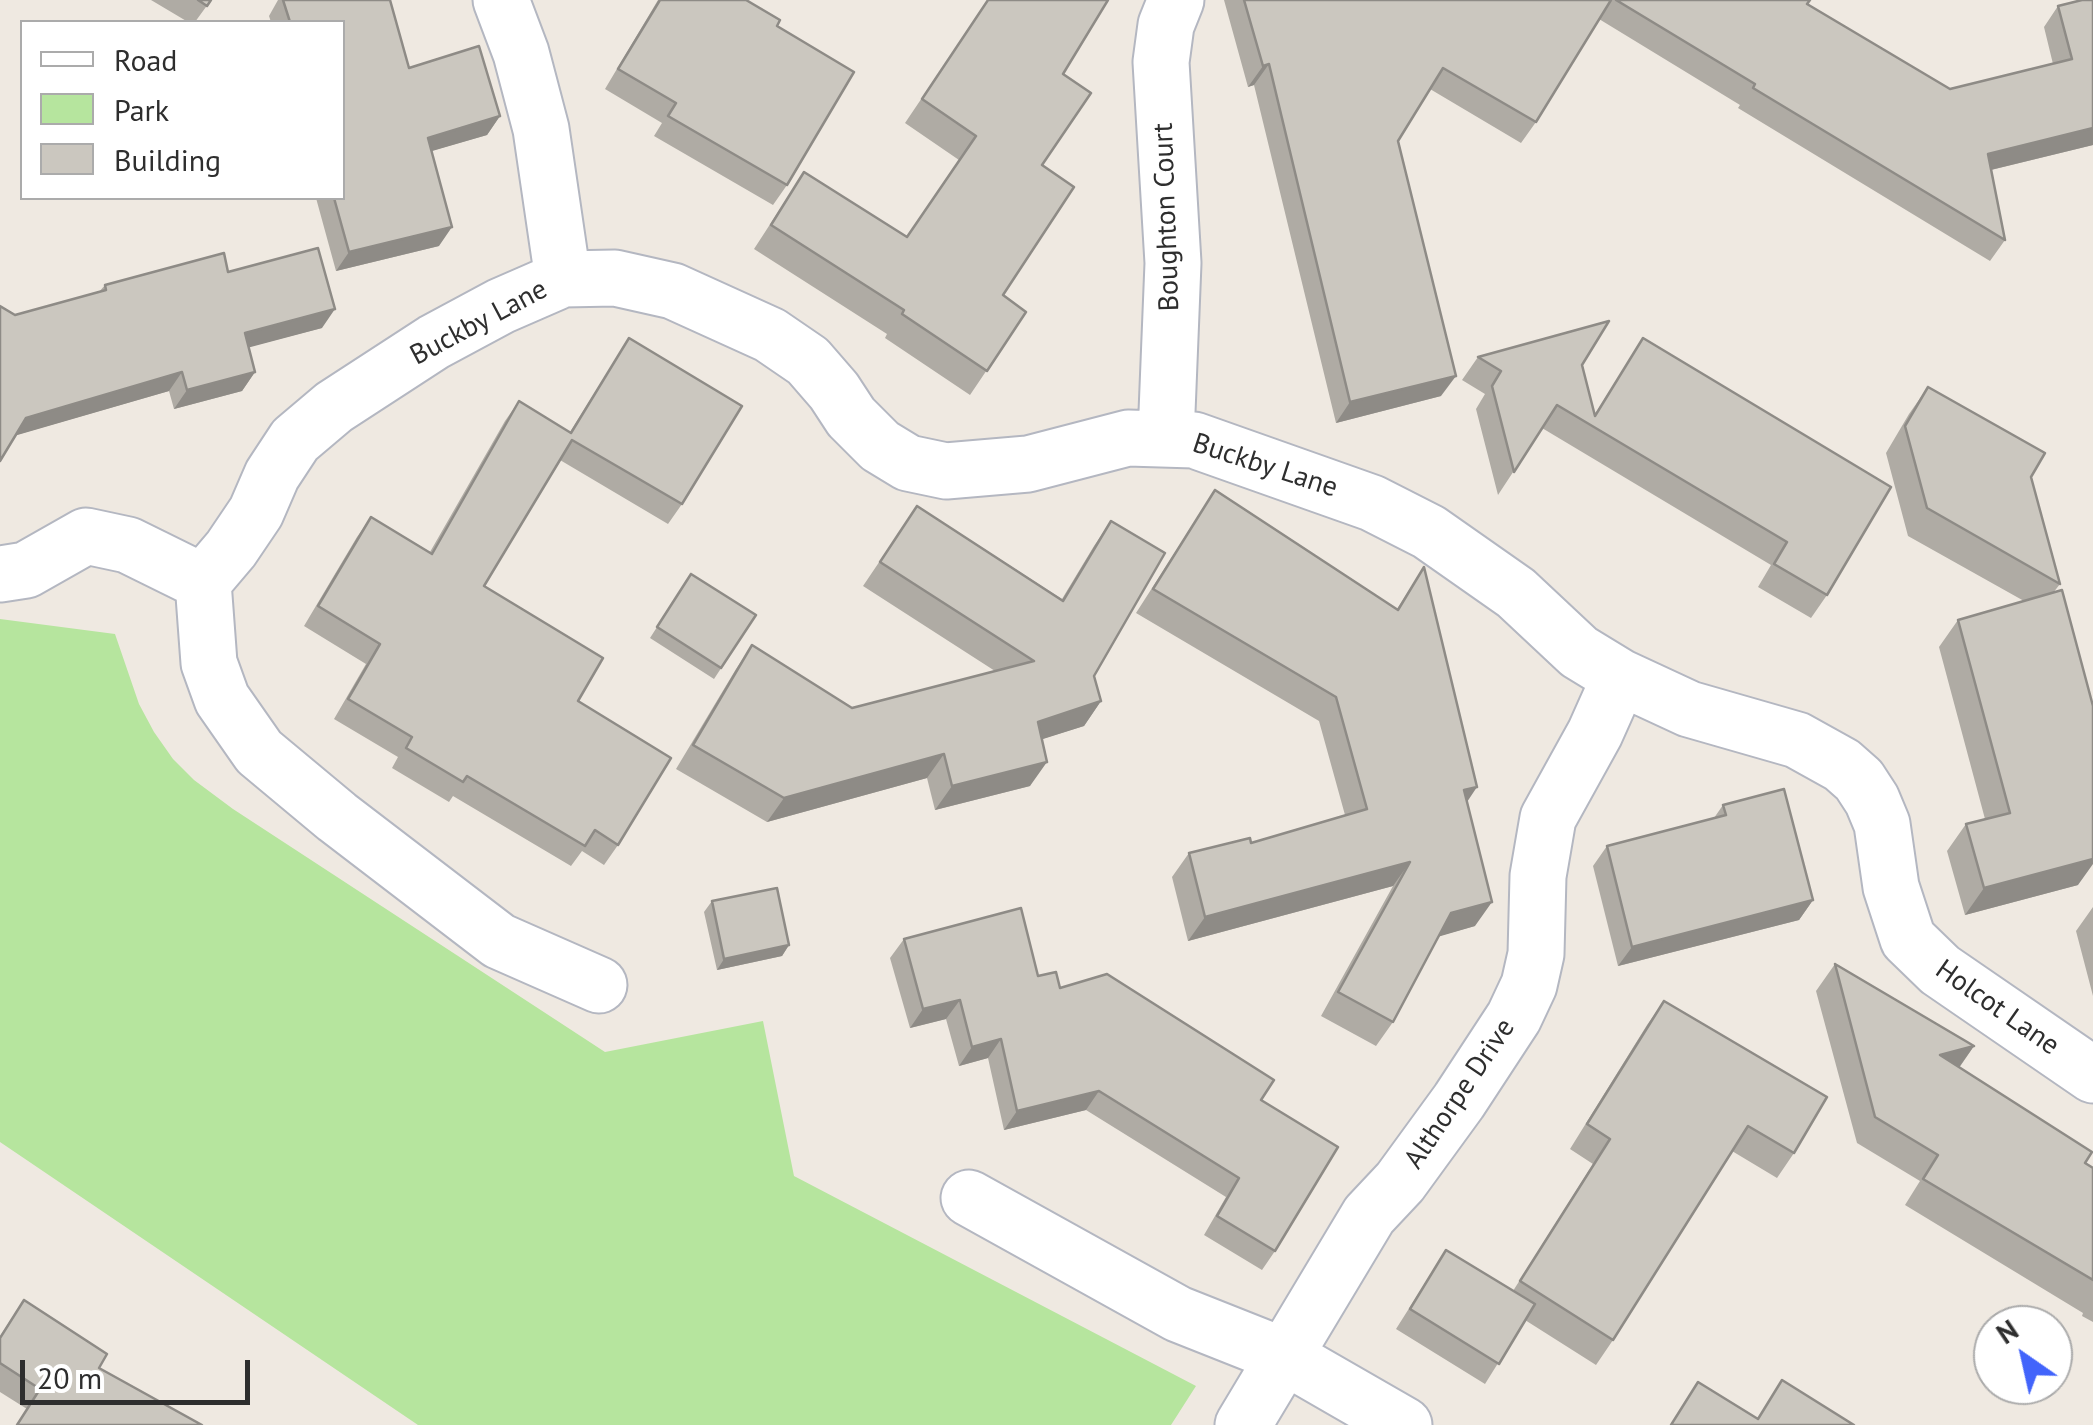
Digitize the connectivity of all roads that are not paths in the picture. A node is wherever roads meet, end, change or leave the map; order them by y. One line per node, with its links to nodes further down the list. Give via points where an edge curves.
1 (500, 0): 3 (street, via 541,128)
2 (1176, 0): 4 (street, Boughton Court, via 1161,62 1173,262)
3 (564, 279): 4 (street, Buckby Lane, via 615,278 673,291 770,335 808,361 880,446 908,463 946,471 1028,464 1128,438); 6 (street, Buckby Lane, via 434,342 295,440 256,512)
4 (1166, 437): 7 (street, Buckby Lane, via 1194,440 1327,486 1429,532)
5 (0, 574): 6 (street, via 26,570 86,536 128,544)
6 (202, 582): 9 (street, via 209,663 222,699 260,752 499,941)
7 (1620, 677): 8 (street, Buckby Lane, via 1689,709); 12 (street, Althorpe Drive, via 1548,818 1536,954 1514,1016 1460,1102 1369,1215)
8 (1797, 740): 10 (street, Holcot Lane, via 1842,765 1872,800 1908,939 1940,970)
9 (599, 984)
10 (2093, 1075)
11 (968, 1198): 12 (street, via 1178,1314)
12 (1284, 1356): 13 (street, Althorpe Drive); 14 (street)
13 (1243, 1425)
14 (1404, 1425)

